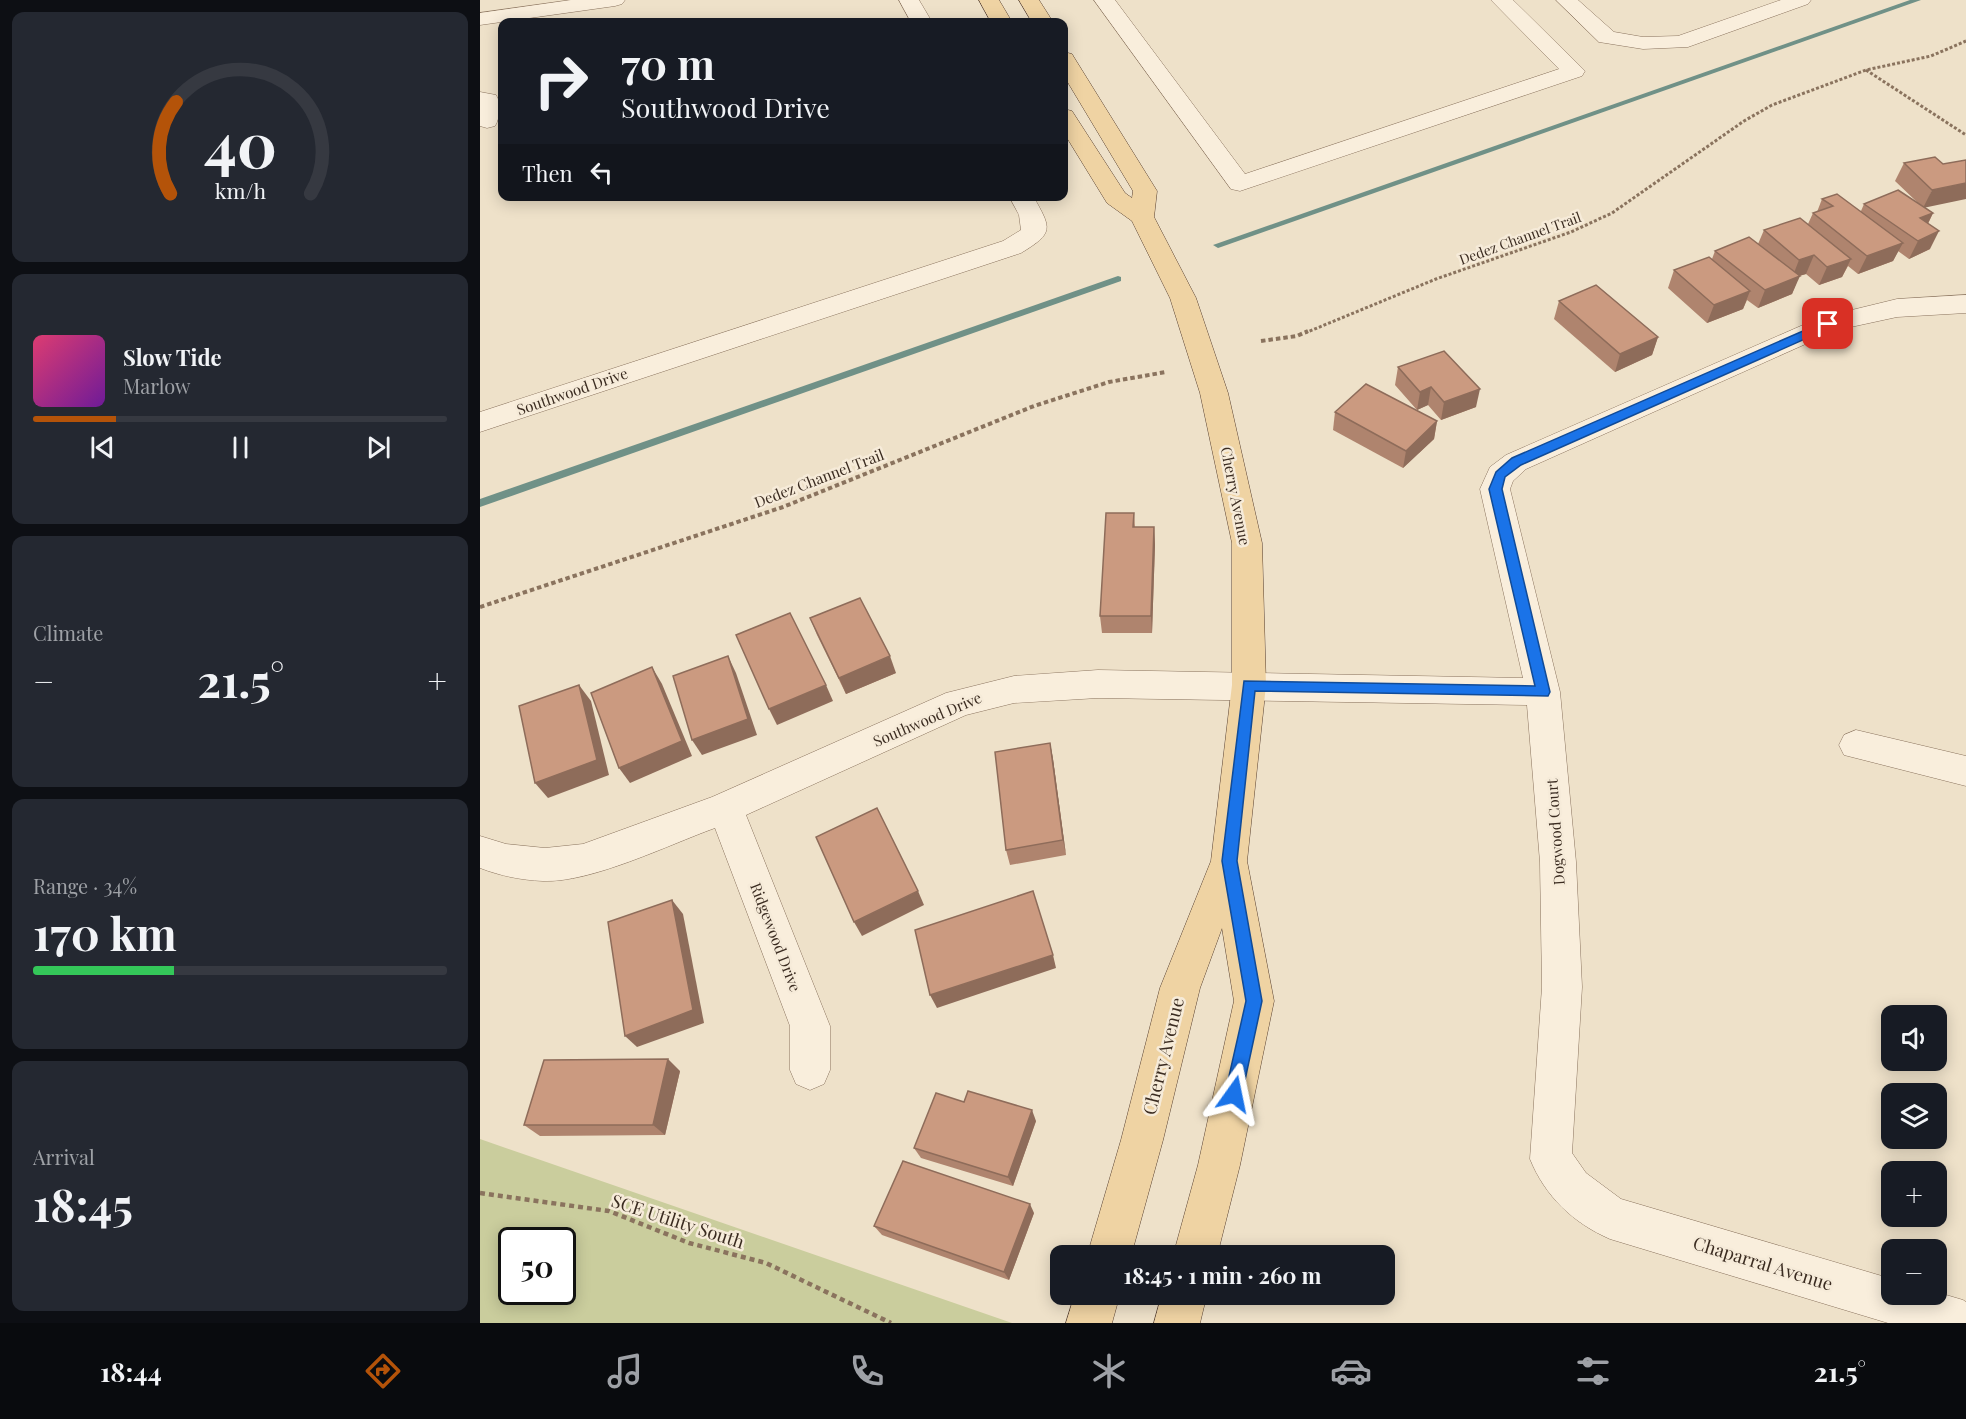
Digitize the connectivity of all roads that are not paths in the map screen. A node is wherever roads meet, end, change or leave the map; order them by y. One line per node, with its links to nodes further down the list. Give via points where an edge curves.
1 (615, 0): 10 (street)
2 (909, 0): 12 (street)
3 (989, 0): 13 (main road)
4 (1029, 0): 14 (main road)
5 (1104, 0): 6 (street, via 1240,184 1574,71)
6 (1500, 0)
7 (1566, 0): 8 (street, via 1607,37 1643,43 1680,42)
8 (1801, 0)
9 (480, 4): 10 (street)
10 (501, 15): 11 (street)
11 (480, 18)
12 (919, 18)
13 (999, 18)
14 (1040, 18)
15 (1068, 65): 20 (main road, Cherry Avenue, via 1145,191)
16 (480, 99): 17 (street, via 488,100)
17 (490, 120)
18 (1068, 122): 20 (main road, Cherry Avenue, via 1116,198)
19 (1024, 201): 22 (street, Southwood Drive, via 1035,229 1033,235 1012,247)
20 (1142, 217): 23 (main road, Cherry Avenue, via 1183,298 1214,393 1246,543)
21 (1966, 304): 24 (street, Dogwood Court, via 1893,307 1828,324 1516,462 1500,475 1496,489)
22 (480, 422)
23 (1249, 685): 24 (street, Southwood Drive); 27 (street, Southwood Drive, via 1045,684 979,696); 29 (main road, Cherry Avenue)
24 (1543, 692): 31 (street, Dogwood Court, via 1558,862 1562,987 1551,1159)
25 (1856, 746): 26 (street)
26 (1966, 771)
27 (725, 808): 28 (street, Southwood Drive, via 583,861 545,865 506,861); 30 (street, Ridgewood Drive, via 810,1026)
28 (480, 852)
29 (1229, 861): 32 (main road, Cherry Avenue, via 1180,988); 33 (main road, Cherry Avenue, via 1254,1001)
30 (810, 1070)
31 (1571, 1188): 38 (street, Chaparral Avenue, via 1610,1217)
32 (1112, 1245)
33 (1198, 1245)
34 (1095, 1305): 36 (main road)
35 (1182, 1305): 37 (main road)
36 (1089, 1323)
37 (1178, 1323)
38 (1962, 1323)

